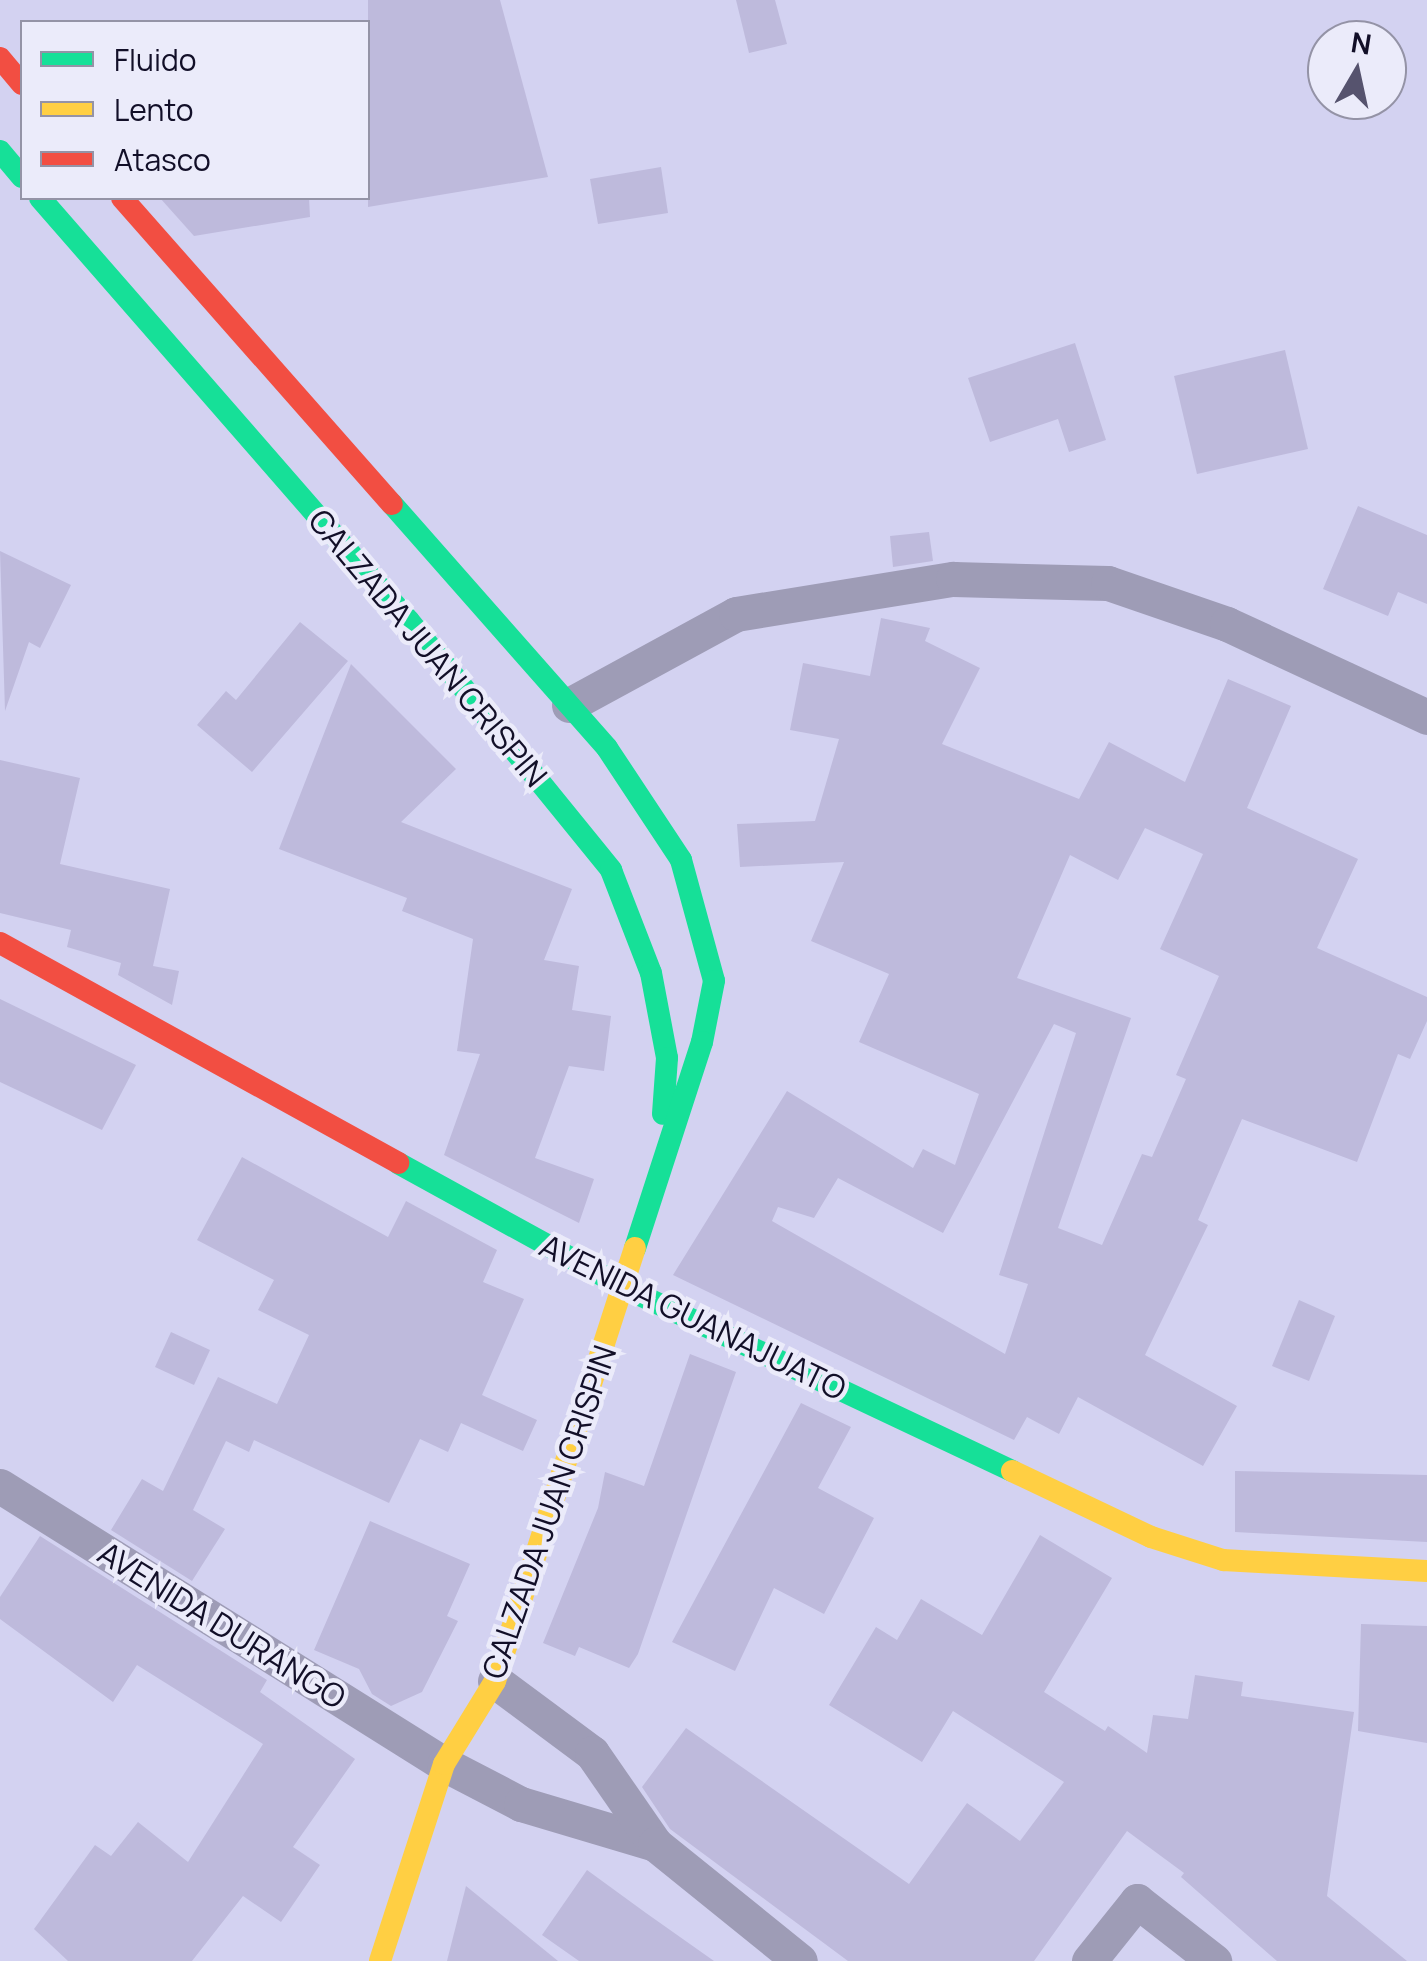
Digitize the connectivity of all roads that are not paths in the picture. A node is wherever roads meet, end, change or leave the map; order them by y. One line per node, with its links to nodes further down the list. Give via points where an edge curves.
1 (0, 58): 2 (main road)
2 (20, 82)
3 (0, 151): 4 (main road)
4 (20, 175)
5 (42, 200): 10 (main road, CALZADA JUAN CRISPIN, via 409,620 611,870 651,972 667,1058)
6 (124, 200): 7 (main road, CALZADA JUAN CRISPIN)
7 (569, 705): 8 (street, via 736,614 953,579 1108,583 1226,624); 10 (main road, CALZADA JUAN CRISPIN, via 608,748 681,860 714,981 702,1042)
8 (1427, 718)
9 (0, 943): 11 (main road, AVENIDA GUANAJUATO)
10 (659, 1167): 11 (main road, CALZADA JUAN CRISPIN)
11 (625, 1288): 13 (main road, AVENIDA GUANAJUATO, via 1151,1537 1222,1560); 14 (main road, CALZADA JUAN CRISPIN)
12 (0, 1486): 15 (street, AVENIDA DURANGO)
13 (1427, 1571)
14 (495, 1681): 15 (main road, CALZADA JUAN CRISPIN); 16 (street, via 592,1753)
15 (444, 1764): 16 (street, AVENIDA DURANGO, via 521,1804); 18 (main road, CALZADA JUAN CRISPIN)
16 (655, 1844): 17 (street)
17 (759, 1949): 19 (street)
18 (380, 1961)
19 (800, 1961)
20 (1089, 1961): 21 (street, via 1137,1901)
21 (1214, 1961)

